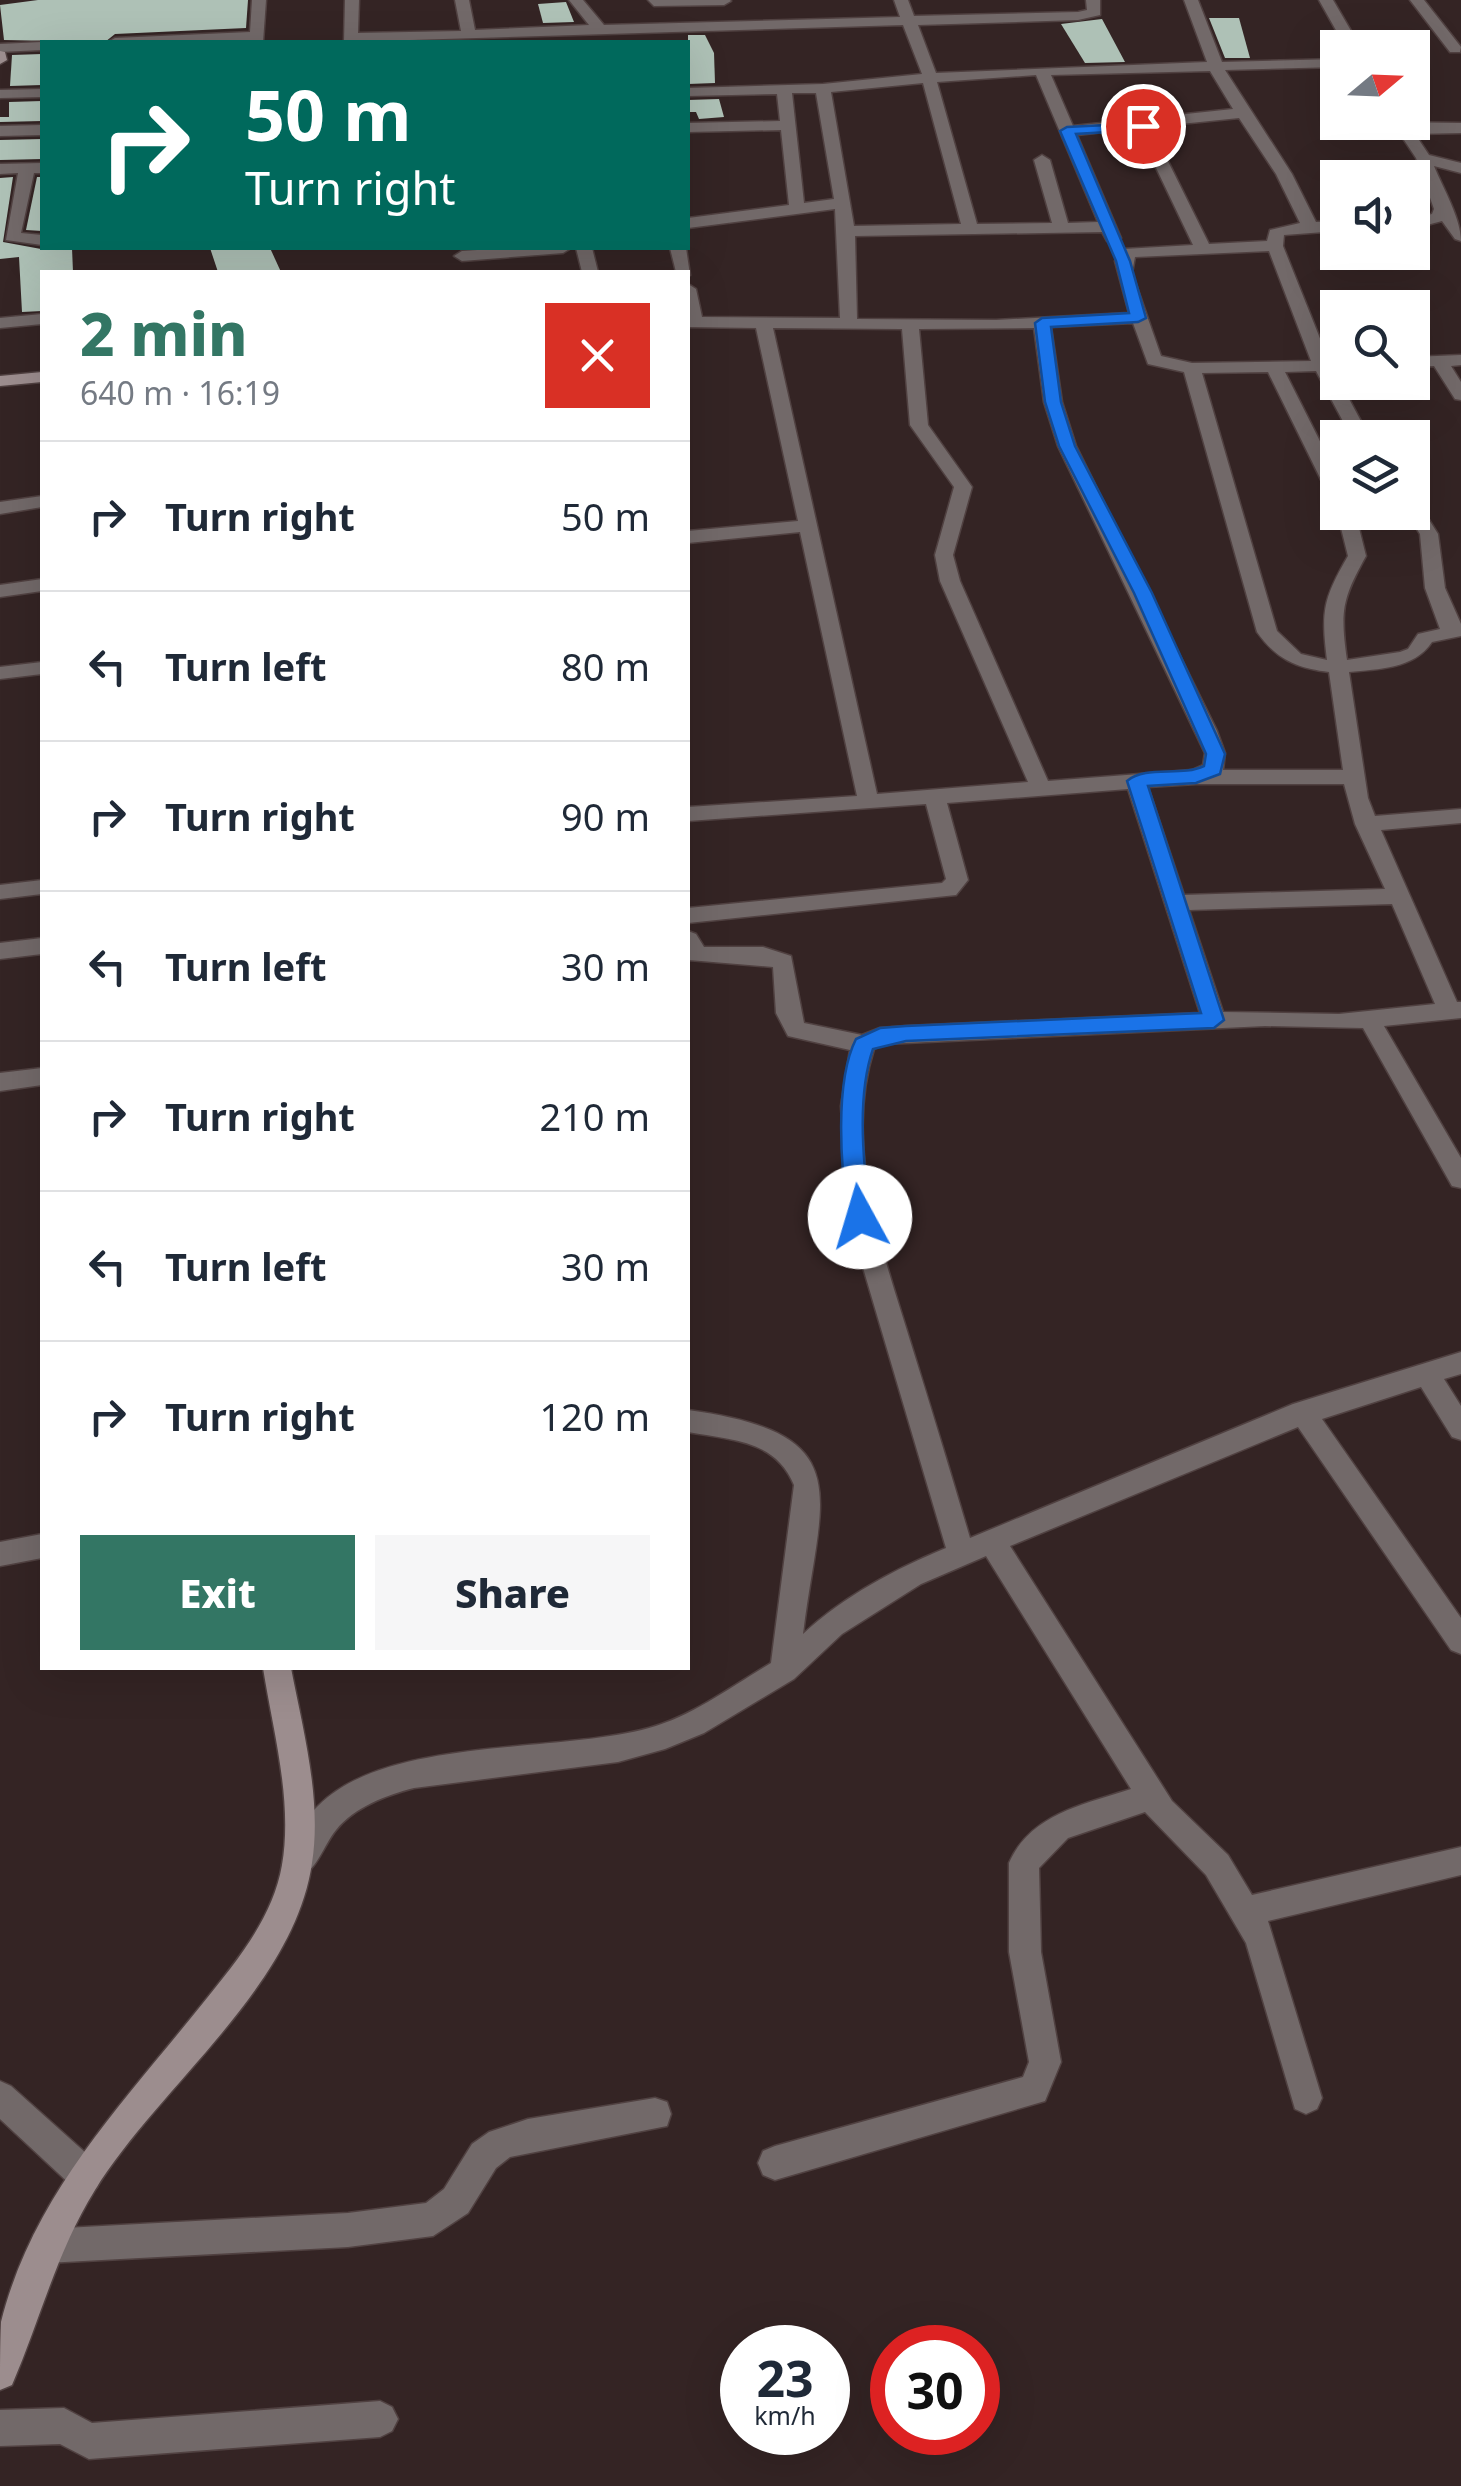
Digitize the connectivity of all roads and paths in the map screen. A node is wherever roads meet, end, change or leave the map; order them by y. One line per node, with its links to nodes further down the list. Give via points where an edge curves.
1 (260, 0): 19 (street)
2 (352, 0): 21 (street)
3 (462, 0): 16 (street)
4 (576, 0): 17 (street)
5 (724, 0): 11 (street); 14 (street)
6 (901, 0): 12 (street)
7 (1093, 0): 12 (street, via 1096,8 1089,14)
8 (1191, 0): 26 (street)
9 (1326, 0): 15 (street)
10 (1417, 0): 23 (street)
11 (654, 1): 13 (street)
12 (907, 22): 14 (street); 28 (street)
13 (650, 28): 17 (street); 18 (street)
14 (726, 28): 18 (street)
15 (1344, 30)
16 (468, 32): 17 (street); 21 (street)
17 (594, 34)
18 (669, 35)
19 (256, 39): 20 (street)
20 (214, 40)
21 (351, 40)
22 (40, 46): 24 (street)
23 (1455, 49)
24 (0, 54)
25 (1320, 63): 26 (street)
26 (1214, 66): 27 (street); 34 (street)
27 (1042, 71): 28 (street); 42 (street)
28 (930, 78): 29 (street); 56 (street)
29 (823, 88): 30 (street); 49 (street)
30 (784, 90): 31 (street); 35 (street)
31 (690, 92)
32 (40, 93): 33 (street)
33 (0, 94)
34 (1242, 113): 36 (street, via 1178,116); 54 (street, via 1296,194)
35 (788, 125): 38 (street); 50 (street)
36 (1143, 126): 42 (street); 63 (street)
37 (1430, 127): 39 (street)
38 (690, 128)
39 (1461, 128)
40 (40, 130): 41 (street)
41 (0, 131)
42 (1067, 131): 58 (street)
43 (1411, 140): 44 (street)
44 (1424, 158): 47 (street); 51 (street)
45 (1042, 160): 57 (street)
46 (35, 168): 48 (street); 61 (street, via 12,237)
47 (1461, 168)
48 (0, 169)
49 (843, 203): 50 (street); 59 (street)
50 (797, 208): 53 (street)
51 (1442, 209): 52 (street); 60 (street)
52 (1430, 220)
53 (690, 222)
54 (1309, 226): 55 (street); 62 (street, via 1276,233)
55 (1320, 226)
56 (970, 228): 57 (street); 59 (street)
57 (1061, 228): 58 (street)
58 (1108, 228): 66 (street)
59 (847, 231): 71 (street)
60 (1461, 236)
61 (40, 240)
62 (1275, 246): 63 (street); 75 (street)
63 (1202, 247): 66 (street, via 1146,248)
64 (545, 250): 65 (street)
65 (463, 259)
66 (1123, 261): 67 (street)
67 (1138, 318): 73 (street); 81 (street, via 1154,360)
68 (40, 319): 72 (street)
69 (763, 321): 70 (street); 71 (street); 88 (street)
70 (691, 322)
71 (849, 322): 74 (street)
72 (0, 323)
73 (1042, 323): 74 (street); 98 (street, via 1067,446 1216,754 1213,769)
74 (910, 324): 101 (street, via 919,425 963,487 944,555 950,581)
75 (1320, 344)
76 (1461, 360): 78 (street)
77 (1430, 361): 78 (street)
78 (1439, 361): 84 (street)
79 (1320, 366): 80 (street)
80 (1274, 367): 81 (street); 85 (street)
81 (1192, 368): 95 (street, via 1267,632 1295,660)
82 (40, 377): 83 (street)
83 (0, 382)
84 (1461, 395)
85 (1320, 460)
86 (40, 502): 87 (street)
87 (0, 508)
88 (808, 526): 91 (street); 103 (street)
89 (1350, 530): 95 (street, via 1357,556 1331,615)
90 (1427, 530): 94 (street, via 1435,588)
91 (690, 537)
92 (40, 585): 93 (street)
93 (0, 591)
94 (1456, 631): 95 (street, via 1425,638 1405,657)
95 (1338, 667): 99 (street)
96 (40, 668): 97 (street)
97 (0, 673)
98 (1196, 777): 99 (street); 100 (street)
99 (1352, 777): 106 (street)
100 (1136, 781): 101 (street); 110 (street)
101 (1040, 786): 102 (street)
102 (935, 797): 103 (street); 111 (street, via 957,880 948,890)
103 (869, 804): 104 (street)
104 (690, 814)
105 (1461, 816): 106 (street)
106 (1366, 824): 109 (street)
107 (40, 887): 108 (street)
108 (0, 892)
109 (1398, 896): 110 (street); 115 (street)
110 (1176, 903): 117 (street)
111 (690, 916)
112 (690, 942): 118 (street, via 697,954 761,953 782,962 784,1009 796,1030)
113 (40, 946): 114 (street)
114 (0, 950)
115 (1455, 1010): 116 (street)
116 (1369, 1019): 117 (street); 121 (street)
117 (1214, 1020): 118 (street, via 906,1034)
118 (864, 1044): 129 (street, via 854,1112 860,1217)
119 (40, 1077): 120 (street)
120 (0, 1082)
121 (1461, 1179)
122 (1461, 1364): 123 (street)
123 (1427, 1373): 124 (street); 126 (street)
124 (1302, 1412): 127 (street); 131 (street)
125 (690, 1421): 133 (street, via 766,1436 802,1462 808,1484)
126 (1461, 1428)
127 (991, 1540): 129 (street); 134 (street)
128 (40, 1546): 130 (street)
129 (961, 1552): 133 (street, via 832,1625)
130 (0, 1554)
131 (1461, 1641)
132 (277, 1670): 136 (street)
133 (784, 1670): 136 (street, via 655,1740 374,1785 328,1816)
134 (1152, 1796): 137 (street, via 1217,1865); 141 (street, via 1058,1827 1024,1863 1025,1952 1045,2062 1034,2090)
135 (1461, 1861): 137 (street)
136 (298, 1865): 142 (street, via 262,1950)
137 (1245, 1912): 139 (street, via 1260,1937)
138 (0, 2097): 142 (street)
139 (1306, 2098)
140 (654, 2114): 143 (street, via 502,2144 484,2156 456,2201 433,2218 348,2230)
141 (776, 2163)
142 (85, 2175): 143 (street)
143 (46, 2246): 144 (street)
144 (0, 2373)
145 (380, 2419): 146 (street, via 89,2441 64,2426)
146 (0, 2428)

